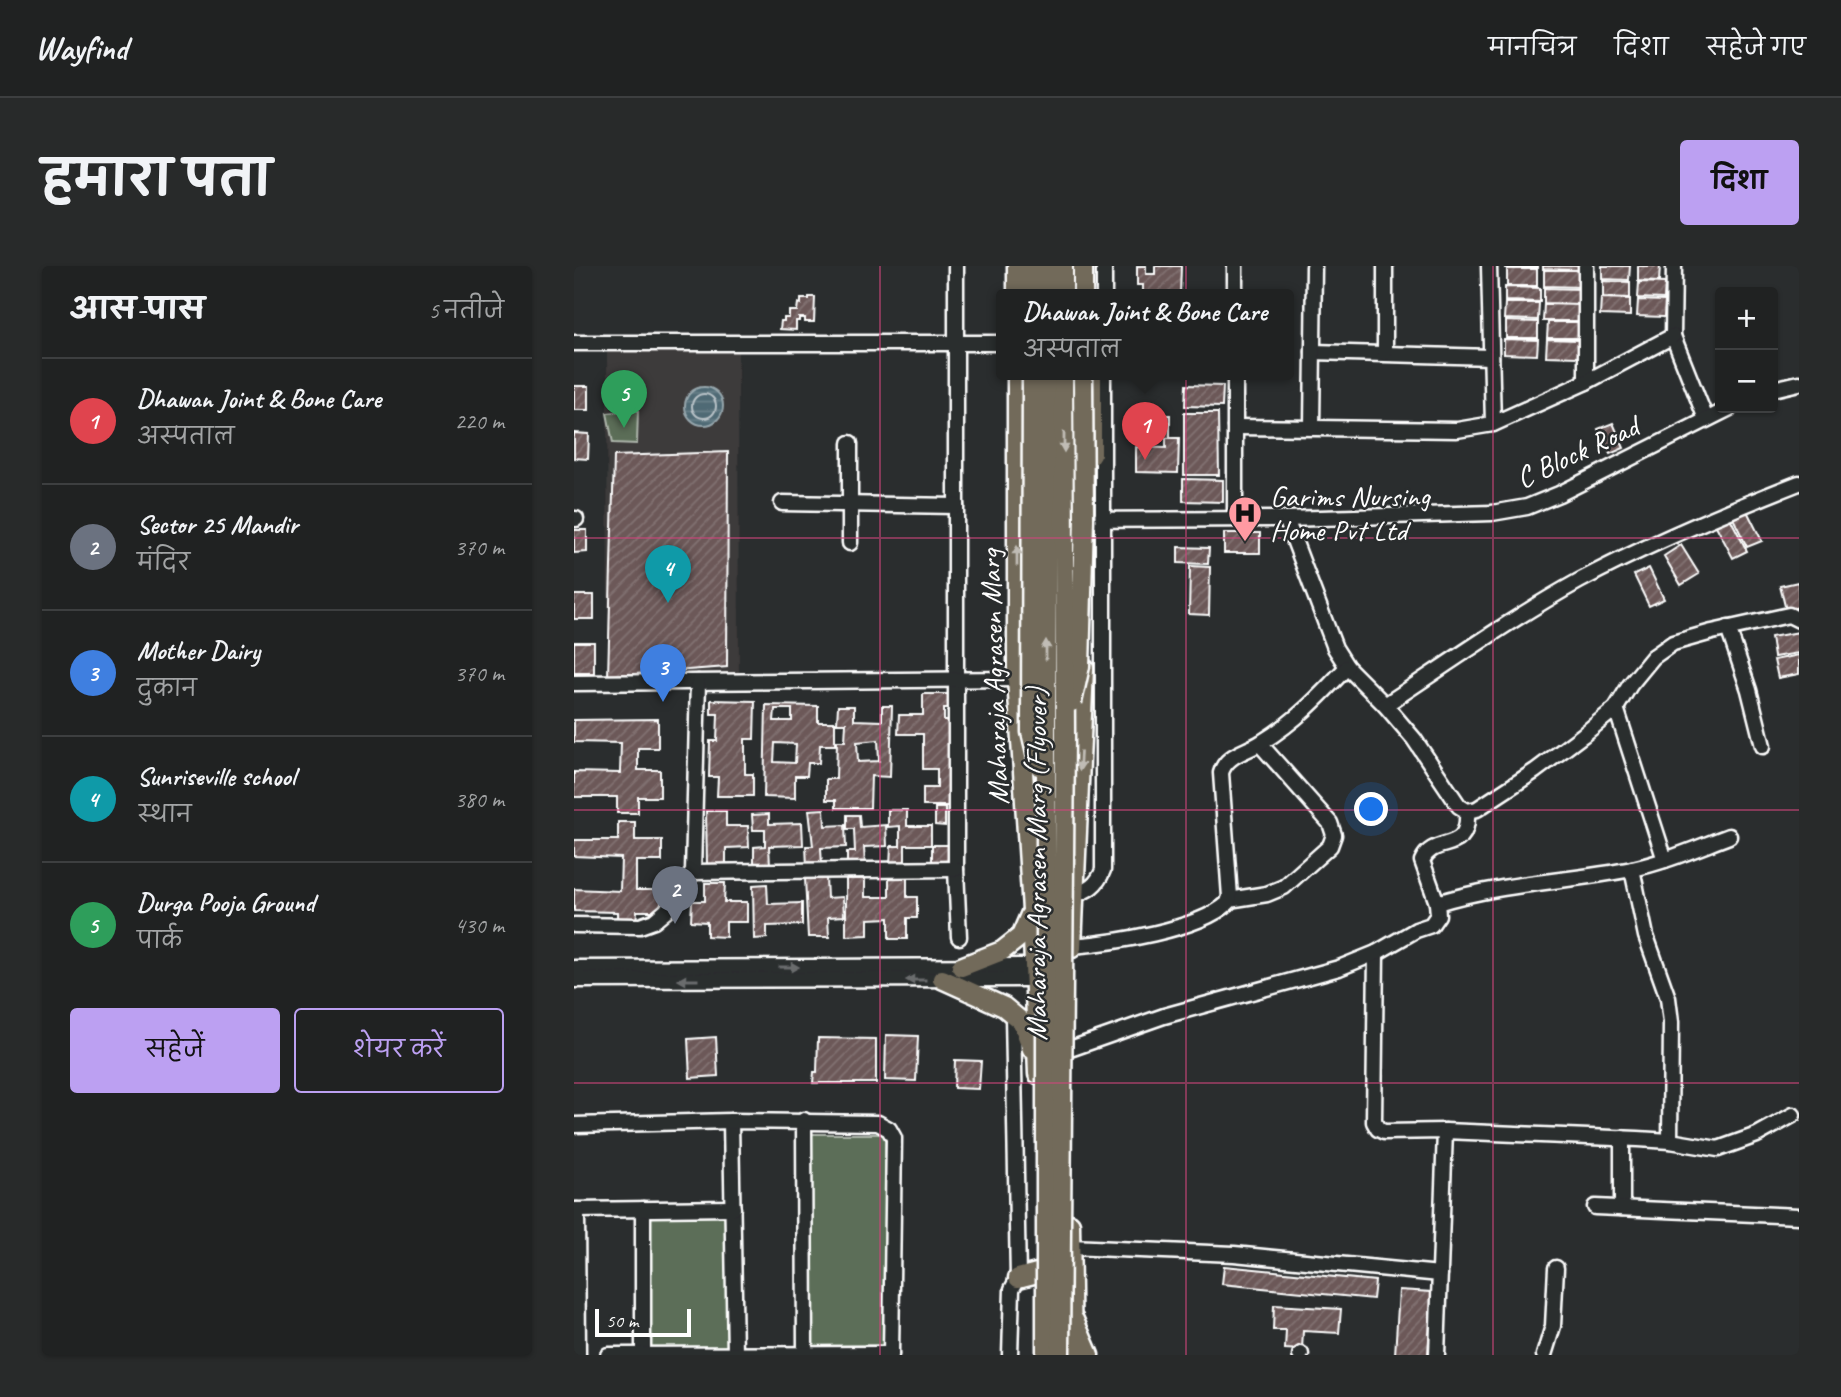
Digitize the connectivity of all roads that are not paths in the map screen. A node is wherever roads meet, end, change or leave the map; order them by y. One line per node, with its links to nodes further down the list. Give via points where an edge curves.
1 (956, 266): 25 (street)
2 (1017, 266): 15 (main road)
3 (1032, 266): 16 (main road)
4 (1046, 266): 17 (main road)
5 (1063, 266): 18 (main road)
6 (1083, 266): 19 (main road)
7 (1093, 266): 20 (main road)
8 (1104, 266): 21 (street)
9 (1235, 266): 22 (street)
10 (1314, 266): 27 (street)
11 (1385, 266): 28 (street)
12 (1489, 266): 29 (street)
13 (1586, 266): 38 (street)
14 (1674, 266): 23 (street)
15 (1017, 289)
16 (1032, 289)
17 (1046, 289)
18 (1063, 289)
19 (1083, 289)
20 (1093, 289)
21 (1104, 289)
22 (1235, 289)
23 (1673, 336): 38 (street); 42 (street)
24 (574, 343): 25 (street)
25 (956, 343): 26 (street); 50 (street)
26 (996, 343)
27 (1313, 352): 28 (street); 45 (street)
28 (1385, 353): 29 (street)
29 (1491, 357): 43 (street)
30 (1017, 380): 54 (main road, Maharaja Agrasen Marg)
31 (1032, 380): 68 (main road, bridge, via 1031,732)
32 (1046, 380): 68 (main road, Maharaja Agrasen Marg (Flyover), one-way to 32, bridge)
33 (1063, 380): 65 (main road, Maharaja Agrasen Marg (Flyover), one-way to 65, bridge)
34 (1083, 380): 65 (main road, bridge, via 1080,666)
35 (1092, 380): 52 (main road)
36 (1103, 380): 52 (street)
37 (1235, 380): 44 (street)
38 (1586, 382): 43 (street)
39 (1799, 383): 40 (street)
40 (1778, 388)
41 (1719, 413): 42 (street, C Block Road)
42 (1706, 419): 53 (street, C Block Road, via 1527,507 1492,513)
43 (1493, 424): 45 (street, via 1457,430)
44 (1235, 427): 45 (street); 51 (street)
45 (1312, 427)
46 (850, 443): 49 (street)
47 (1799, 483): 63 (street, via 1580,581)
48 (782, 503): 49 (street)
49 (850, 504): 50 (street); 55 (street)
50 (956, 506): 60 (street)
51 (1235, 518): 52 (street, C Block Road); 53 (street, C Block Road)
52 (1098, 519): 54 (street, C Block Road); 75 (main road, one-way to 75); 75 (street, via 1103,870 1092,888)
53 (1286, 519): 58 (street, via 1324,623)
54 (1018, 521): 59 (main road, Maharaja Agrasen Marg, one-way to 54)
55 (850, 543)
56 (1795, 615): 57 (street)
57 (1728, 628): 64 (street, via 1673,643 1653,657); 67 (street)
58 (1347, 667): 63 (street); 66 (street, via 1291,723)
59 (1017, 679): 60 (street); 78 (main road, Maharaja Agrasen Marg)
60 (956, 680): 61 (street); 72 (street)
61 (698, 682): 62 (street); 74 (street)
62 (574, 683)
63 (1385, 705): 69 (street)
64 (1616, 708): 69 (street, via 1535,771); 71 (street)
65 (1065, 736): 119 (main road, Maharaja Agrasen Marg (Flyover), bridge)
66 (1260, 744): 76 (street, via 1231,757 1221,773); 76 (street, via 1330,823 1334,835 1329,846 1284,887)
67 (1763, 746)
68 (1046, 800): 118 (main road, Maharaja Agrasen Marg (Flyover), bridge)
69 (1467, 811): 77 (street, via 1464,835 1433,849 1422,861)
70 (1729, 836): 71 (street)
71 (1665, 860): 73 (street)
72 (956, 869): 74 (street); 80 (street)
73 (1632, 869): 77 (street, via 1496,888); 97 (street, via 1647,936 1668,998)
74 (693, 873): 79 (street, via 654,921 640,926)
75 (1073, 896): 81 (main road)
76 (1229, 900): 81 (street, via 1218,911 1167,929)
77 (1437, 903): 82 (street, via 1438,915 1432,925)
78 (1032, 910): 83 (main road, via 1021,936 1002,951); 85 (main road, Maharaja Agrasen Marg)
79 (574, 925)
80 (959, 937)
81 (1072, 946): 89 (main road)
82 (1376, 953): 89 (street); 95 (street, via 1374,1122 1384,1132)
83 (961, 967): 84 (street, one-way to 83); 85 (street)
84 (574, 968)
85 (1033, 973): 86 (street); 90 (main road, Maharaja Agrasen Marg)
86 (942, 979): 87 (street, one-way to 87); 88 (main road)
87 (574, 980)
88 (1013, 1015): 90 (main road, via 1021,1022); 108 (street)
89 (1070, 1049): 104 (main road)
90 (1038, 1065): 106 (main road, Maharaja Agrasen Marg)
91 (1793, 1115): 97 (street, via 1718,1149)
92 (804, 1120): 93 (street); 111 (street); 112 (street, via 878,1123 894,1138)
93 (731, 1121): 94 (street); 99 (street)
94 (574, 1125)
95 (1445, 1131): 96 (street); 107 (street)
96 (1622, 1138): 97 (street); 100 (street)
97 (1670, 1141)
98 (1595, 1207): 100 (street)
99 (733, 1208): 101 (street); 110 (street)
100 (1622, 1208): 103 (street)
101 (643, 1209): 102 (street); 115 (street)
102 (575, 1210): 113 (street)
103 (1799, 1216)
104 (1070, 1247): 107 (street, via 1234,1254); 109 (main road)
105 (1556, 1268): 123 (street, via 1553,1326)
106 (1041, 1272): 108 (main road); 117 (main road, Maharaja Agrasen Marg)
107 (1440, 1274): 122 (street)
108 (1018, 1278): 116 (street, via 1012,1289)
109 (1071, 1314): 120 (main road); 121 (main road)
110 (735, 1354): 111 (street); 115 (street)
111 (806, 1354): 112 (street)
112 (891, 1354)
113 (578, 1355)
114 (608, 1355): 115 (street)
115 (643, 1355)
116 (1010, 1355)
117 (1041, 1355)
118 (1046, 1355)
119 (1060, 1355)
120 (1072, 1355)
121 (1089, 1355)
122 (1437, 1355)
123 (1544, 1355)

